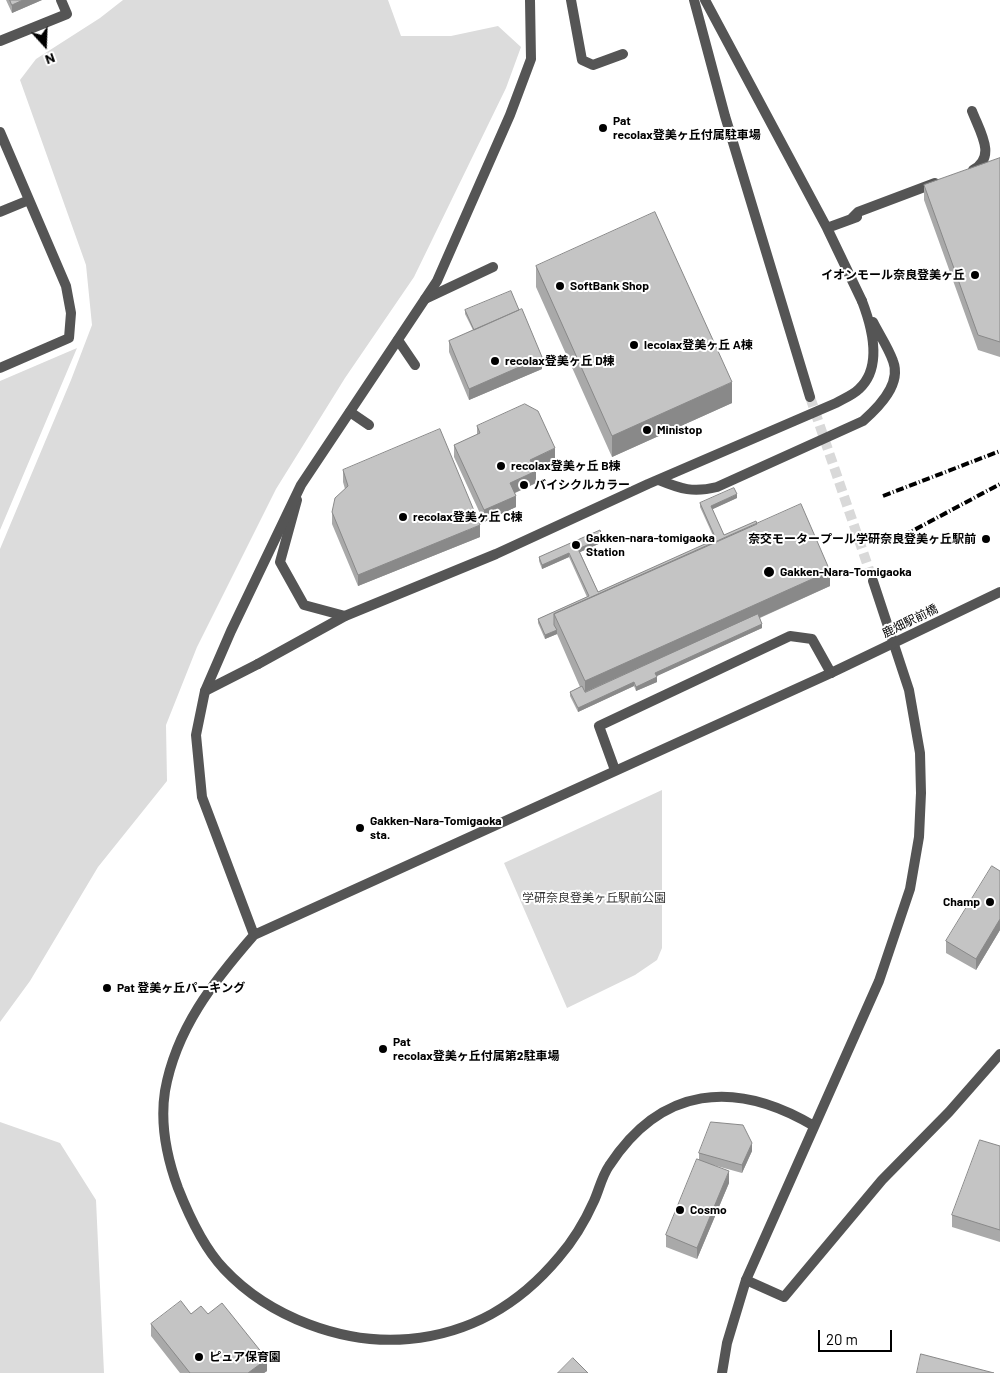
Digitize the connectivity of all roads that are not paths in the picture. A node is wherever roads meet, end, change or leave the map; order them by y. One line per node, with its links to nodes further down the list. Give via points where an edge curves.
1 (61, 0): 6 (street, via 67,14)
2 (530, 0): 16 (street, via 531,59 503,133 437,281)
3 (571, 0): 7 (street, via 582,60 592,65)
4 (694, 0): 21 (street, via 724,116)
5 (705, 0): 14 (street)
6 (0, 41)
7 (623, 54)
8 (972, 111): 10 (street, via 986,156 982,165 964,176)
9 (0, 132): 12 (street)
10 (991, 168)
11 (945, 182): 14 (street, via 858,212 852,218)
12 (29, 200): 13 (street); 20 (street, via 66,286 71,313 69,338)
13 (0, 212)
14 (827, 228): 17 (street)
15 (493, 267): 16 (street)
16 (425, 298): 18 (street)
17 (862, 301): 24 (street, bridge, via 874,345 871,371 860,389 836,403); 24 (street, bridge, via 894,363 892,385 881,405 863,420 838,433 717,487 699,492 680,489)
18 (398, 340): 19 (street); 22 (street)
19 (415, 366)
20 (0, 368)
21 (810, 397)
22 (350, 412): 23 (street); 25 (street)
23 (370, 425)
24 (659, 480): 28 (street, bridge, via 496,554)
25 (301, 485): 28 (street, via 280,562 304,605); 30 (street)
26 (873, 581): 34 (street, via 909,690 920,753 919,837 910,889 897,934)
27 (1000, 592): 29 (street, 鹿畑駅前橋, bridge)
28 (345, 616): 30 (street, bridge)
29 (831, 673): 31 (street, 鹿畑駅前橋); 31 (street, via 812,639 790,636 599,726)
30 (205, 692): 32 (street, via 196,734 202,798)
31 (615, 770): 32 (street, 鹿畑駅前橋, via 446,850)
32 (254, 935): 34 (street, via 198,1005 176,1048 165,1092 164,1128 171,1169 185,1206 223,1269 283,1313 317,1326 357,1339 408,1339 447,1332 506,1307 560,1256 579,1229 608,1168 628,1142 651,1117 684,1102 706,1097 756,1101)
33 (1000, 1054): 35 (street, via 882,1180 784,1297)
34 (814, 1126): 35 (street)
35 (746, 1280): 36 (street, via 727,1343)
36 (722, 1373)

